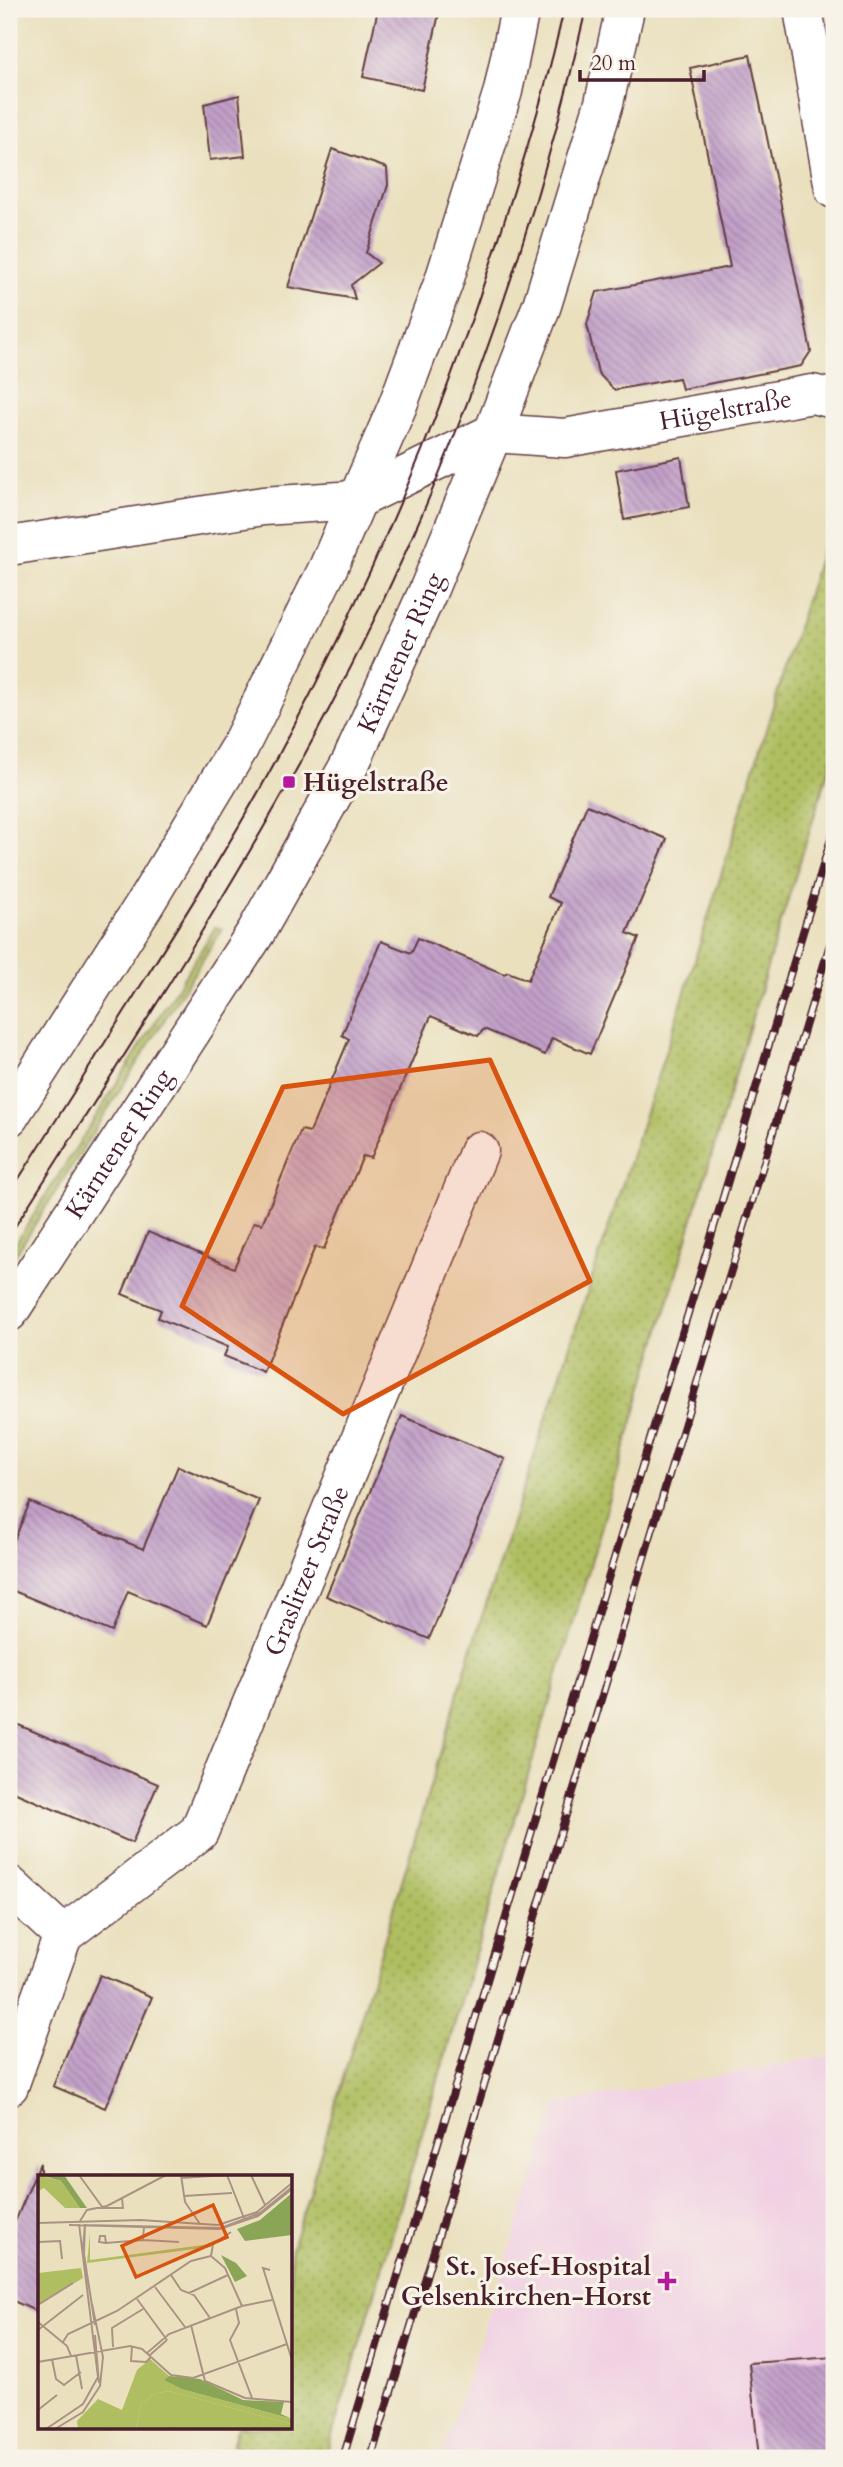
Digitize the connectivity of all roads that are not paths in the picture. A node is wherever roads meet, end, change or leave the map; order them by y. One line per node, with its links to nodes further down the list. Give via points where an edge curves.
1 (520, 9): 7 (main road, via 503,91 444,281)
2 (625, 9): 6 (main road, Kärntener Ring, via 604,103 545,297)
3 (803, 9): 4 (main road)
4 (834, 189)
5 (834, 399): 6 (main road, Hügelstraße, via 812,394 565,438)
6 (493, 433): 7 (main road); 11 (main road, Kärntener Ring, via 428,592 344,774 256,932)
7 (356, 500): 8 (main road, via 262,506); 9 (main road, via 328,568 239,748)
8 (9, 546)
9 (9, 1117)
10 (479, 1152): 13 (main road, Graslitzer Straße, via 199,1832)
11 (9, 1312)
12 (9, 1885): 13 (main road)
13 (63, 1935): 14 (main road)
14 (9, 2086)

